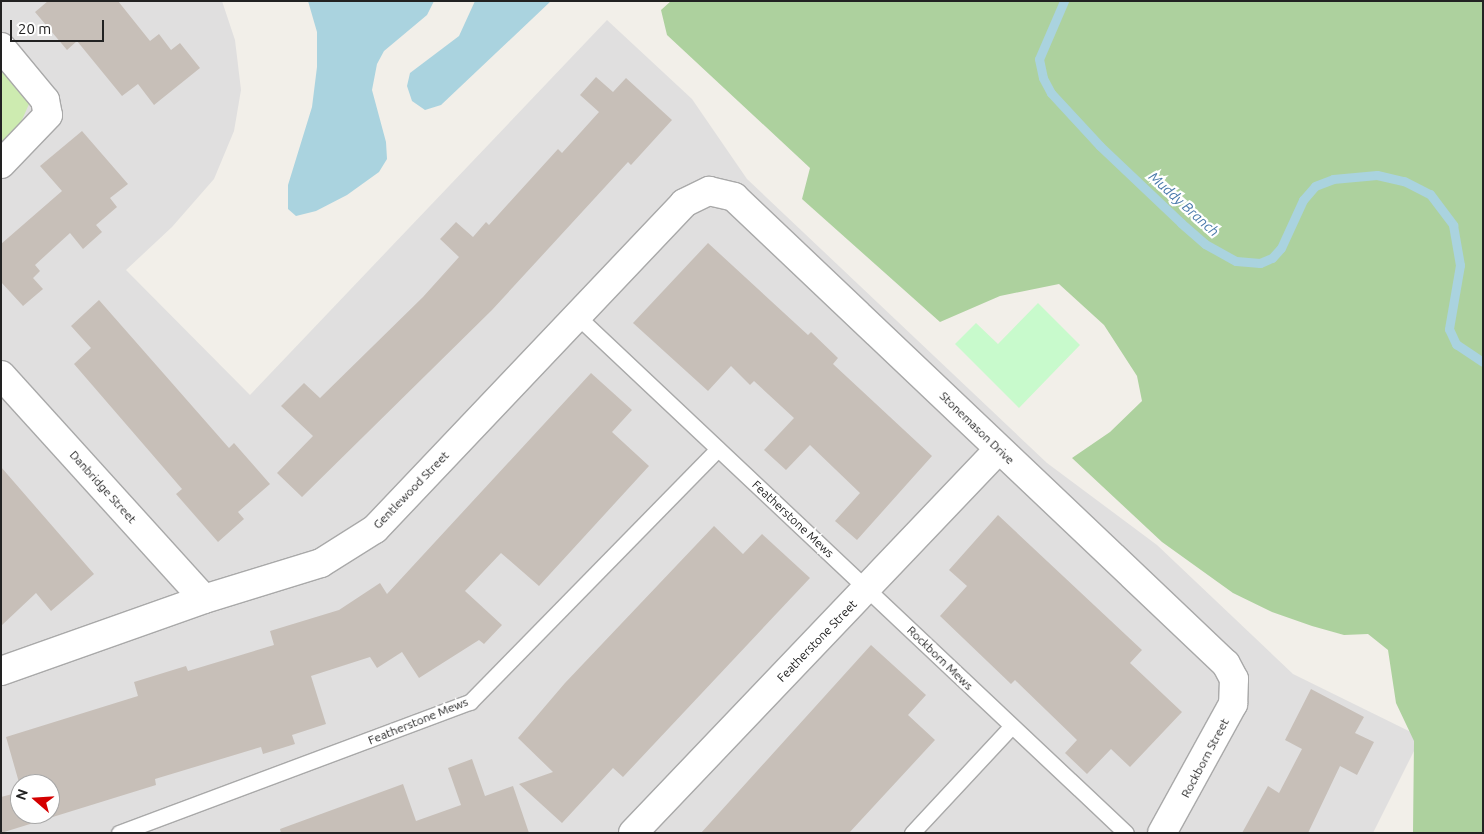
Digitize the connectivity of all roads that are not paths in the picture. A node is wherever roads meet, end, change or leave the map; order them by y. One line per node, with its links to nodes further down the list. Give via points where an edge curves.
1 (1, 47): 2 (street, via 45,100 48,115)
2 (1, 164)
3 (709, 192): 4 (street, Gentlewood Street, via 684,203); 7 (street, Stonemason Drive, via 734,197)
4 (577, 316): 6 (lane, Featherstone Mews); 9 (street, Gentlewood Street, via 375,529 321,563)
5 (1, 375): 9 (street, Danbridge Street)
6 (718, 449): 8 (lane, Featherstone Mews); 13 (lane, Featherstone Mews, via 470,702)
7 (999, 449): 8 (street, Featherstone Street); 11 (street, Stonemason Drive, via 1226,664)
8 (868, 588): 12 (lane, Rockborn Mews); 14 (street, Featherstone Street)
9 (204, 599): 10 (street, Gentlewood Street)
10 (1, 671)
11 (1234, 679): 17 (street, Rockborn Street, via 1233,704)
12 (1012, 727): 15 (lane); 16 (lane, Rockborn Mews)
13 (119, 833)
14 (633, 833)
15 (912, 833)
16 (1126, 833)
17 (1162, 833)

